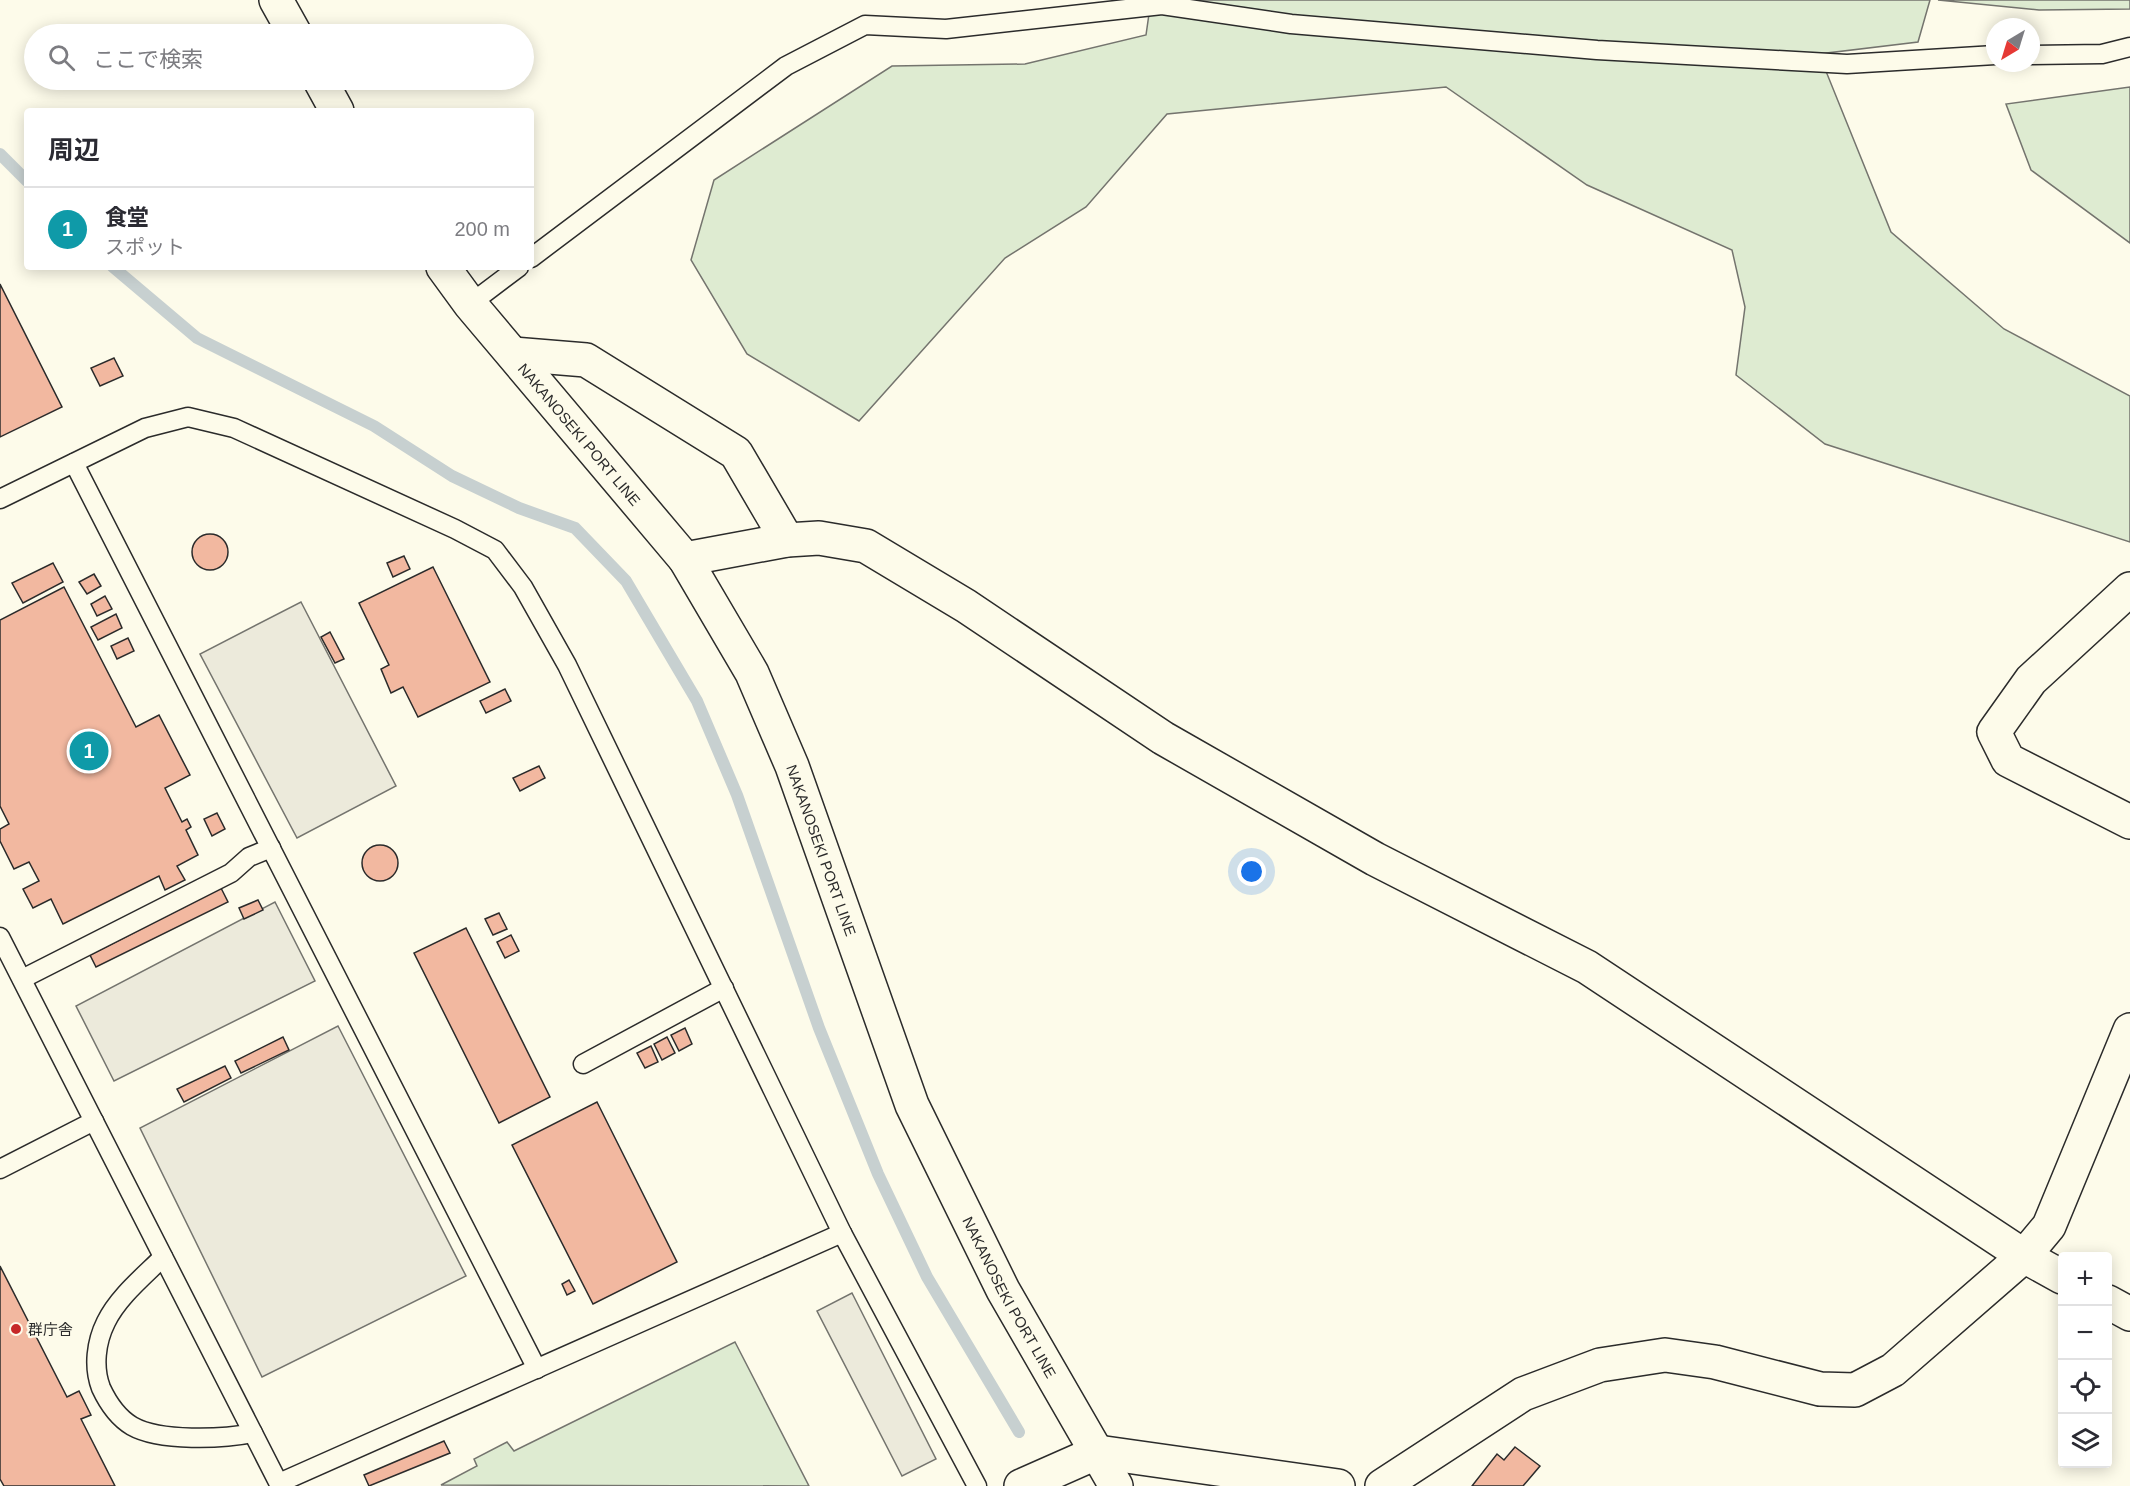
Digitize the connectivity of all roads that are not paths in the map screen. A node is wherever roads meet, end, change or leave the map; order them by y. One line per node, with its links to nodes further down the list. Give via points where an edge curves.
1 (276, 0): 2 (street)
2 (289, 24)
3 (2130, 47): 4 (lane, via 2102,54)
4 (2040, 55)
5 (1986, 56): 8 (lane, via 1847,64 1597,50 1291,24 1162,6 946,28 865,25 786,66)
6 (325, 90): 7 (street)
7 (335, 108)
8 (534, 256)
9 (445, 270): 11 (street, NAKANOSEKI PORT LINE)
10 (515, 270): 11 (lane)
11 (470, 304): 12 (street, NAKANOSEKI PORT LINE)
12 (513, 354): 15 (street, via 586,360 736,453); 16 (street, NAKANOSEKI PORT LINE)
13 (74, 462): 14 (lane); 19 (lane); 22 (lane, via 145,428 188,417 234,428 495,550 523,587 567,665)
14 (0, 499)
15 (787, 540): 16 (street); 28 (street, via 819,538 866,546 966,606 1163,738 1375,859 1587,968)
16 (685, 559): 35 (street, NAKANOSEKI PORT LINE, via 752,673 792,766 912,1105 1003,1290)
17 (2130, 589): 18 (street, via 2031,680 1994,732 2008,760)
18 (2130, 822)
19 (271, 848): 21 (lane, via 249,857 231,873); 33 (lane)
20 (0, 938): 21 (lane)
21 (22, 979): 25 (lane)
22 (724, 988): 24 (lane); 27 (lane)
23 (2130, 1030): 28 (street, via 2049,1226)
24 (583, 1064)
25 (94, 1121): 26 (lane); 29 (lane)
26 (0, 1169)
27 (842, 1233): 33 (lane); 37 (lane)
28 (2024, 1256): 30 (street); 41 (street, via 1901,1363 1855,1390 1820,1389 1715,1362 1665,1355 1600,1365 1522,1394)
29 (164, 1257): 34 (lane); 34 (lane, via 133,1286 106,1321 96,1354 96,1376 108,1405 132,1426 162,1435 225,1439)
30 (2058, 1275)
31 (2112, 1304): 32 (street)
32 (2130, 1314)
33 (537, 1369): 36 (lane)
34 (253, 1433): 36 (lane)
35 (1098, 1452): 38 (street); 39 (street, NAKANOSEKI PORT LINE); 40 (street)
36 (279, 1485)
37 (977, 1486)
38 (1021, 1486)
39 (1116, 1486)
40 (1338, 1486)
41 (1382, 1486)

